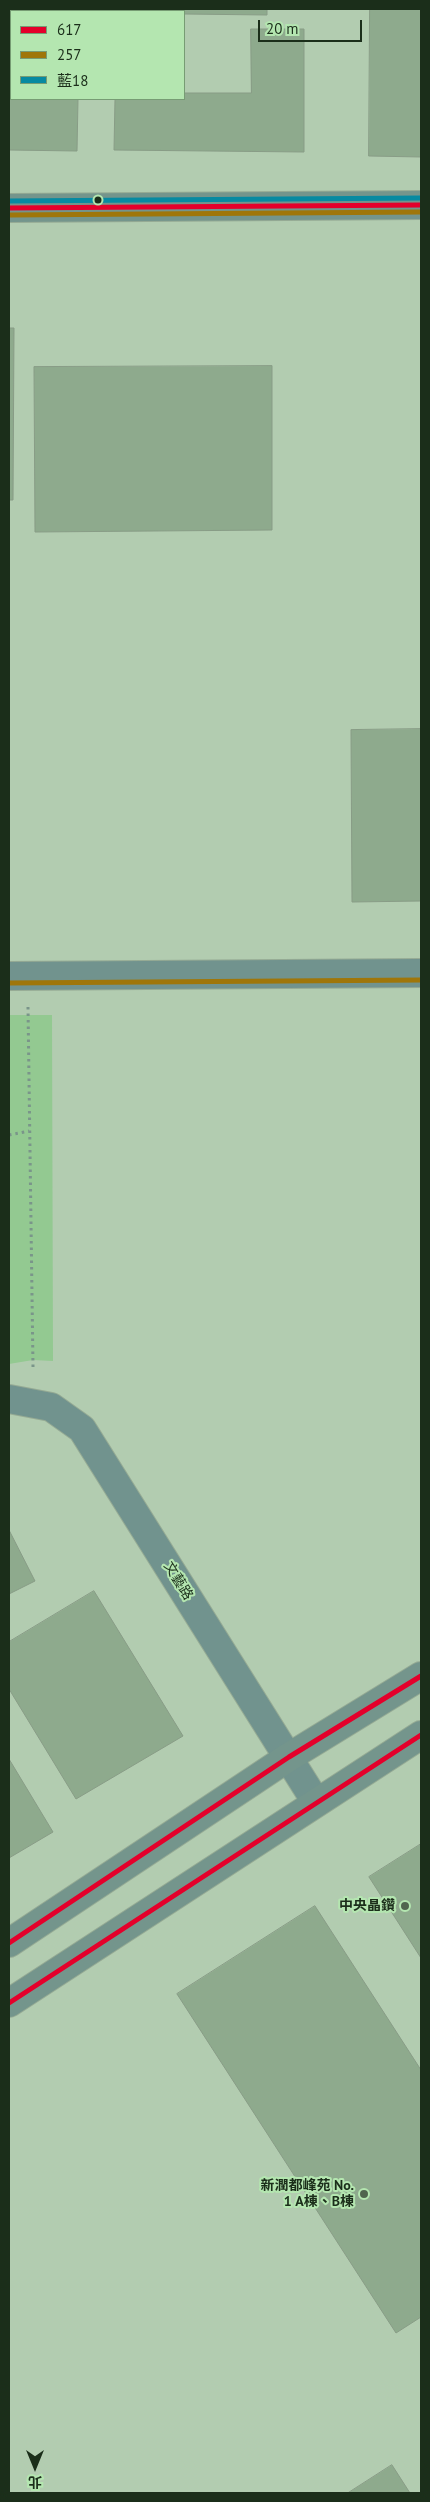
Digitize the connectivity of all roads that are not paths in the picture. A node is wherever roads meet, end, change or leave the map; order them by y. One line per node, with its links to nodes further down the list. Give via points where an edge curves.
1 (421, 205): 2 (street)
2 (9, 208)
3 (421, 973): 4 (street)
4 (9, 976)
5 (9, 1399): 8 (street, 文藝路, via 51,1407 82,1429)
6 (421, 1676): 8 (street)
7 (421, 1735): 9 (street)
8 (289, 1757): 9 (street, 文藝路); 10 (street)
9 (316, 1802): 11 (street)
10 (9, 1944)
11 (9, 2003)

